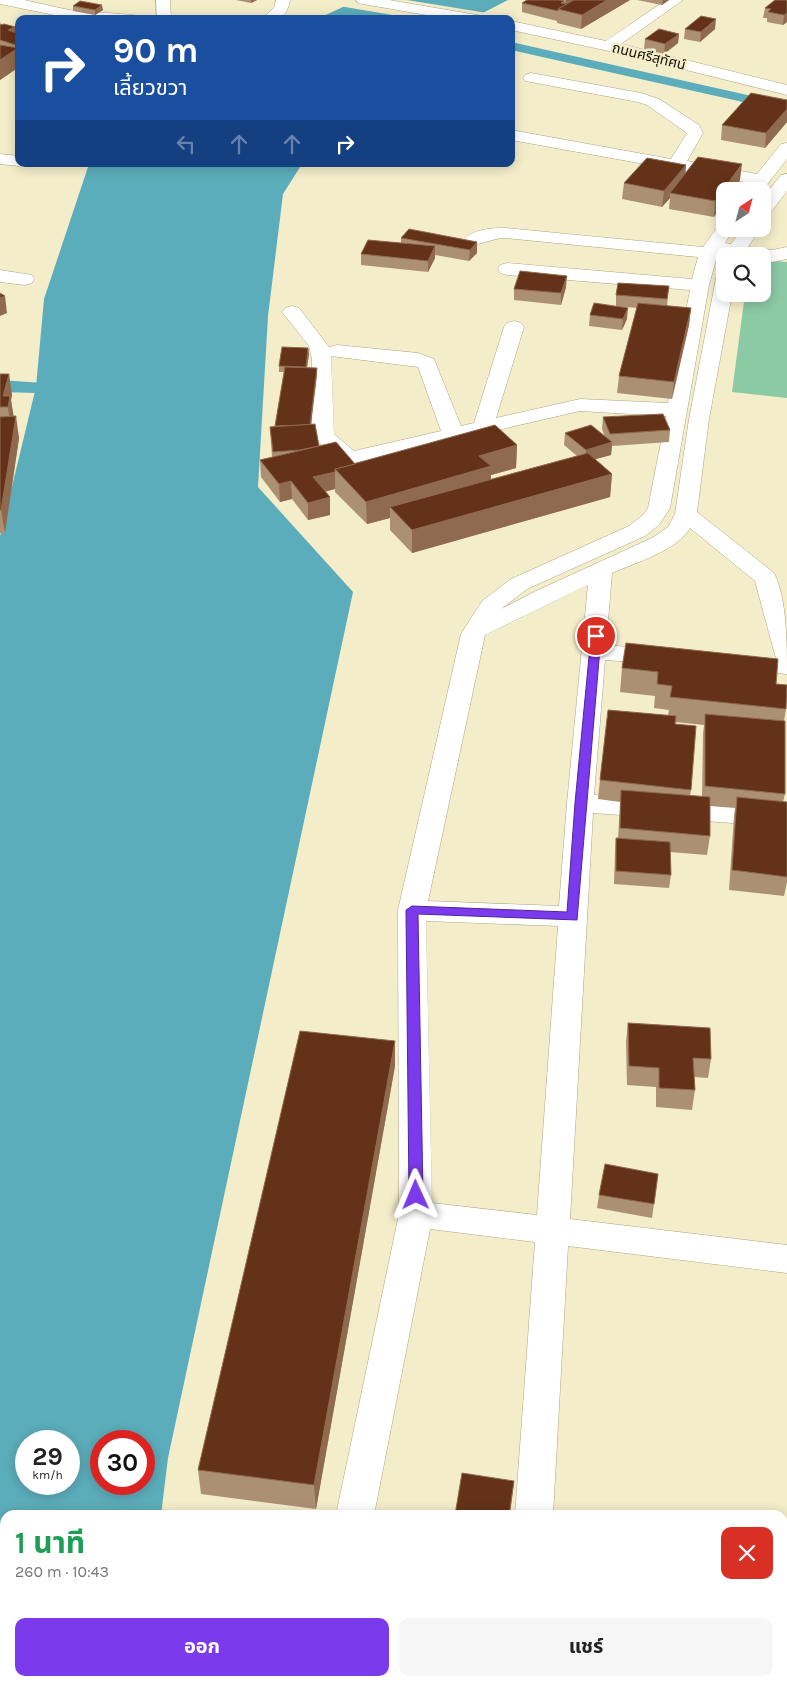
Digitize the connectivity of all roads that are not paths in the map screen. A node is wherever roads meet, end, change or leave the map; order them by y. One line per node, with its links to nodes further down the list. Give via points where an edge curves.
1 (3, 0): 6 (street)
2 (163, 0): 7 (street)
3 (283, 0): 8 (street, via 280,10)
4 (363, 0): 9 (street)
5 (676, 0): 11 (street)
6 (82, 15)
7 (164, 15)
8 (273, 15)
9 (453, 15)
10 (515, 26): 11 (street, ถนนศรีสุทัศน์)
11 (609, 46): 13 (street, ถนนศรีสุทัศน์)
12 (531, 78): 18 (street, via 653,102 693,128 695,133)
13 (787, 90)
14 (515, 136): 18 (street)
15 (787, 148): 21 (street)
16 (0, 159): 17 (street)
17 (15, 160)
18 (676, 165): 20 (street)
19 (787, 179): 22 (street)
20 (742, 182)
21 (760, 182)
22 (771, 200)
23 (719, 238): 25 (street)
24 (473, 240): 25 (street, via 504,233)
25 (710, 250): 26 (street); 32 (street)
26 (716, 251)
27 (787, 253): 28 (street)
28 (771, 256)
29 (506, 269): 32 (street)
30 (0, 276): 31 (street)
31 (25, 279)
32 (700, 285): 37 (street)
33 (721, 302): 40 (street)
34 (292, 312): 39 (street, via 319,345 323,436 350,458)
35 (514, 327): 38 (street)
36 (337, 351): 39 (street, via 418,359 427,363)
37 (676, 410): 38 (street, via 580,405); 42 (street, via 659,508 652,520 637,531 519,584 490,606)
38 (484, 427): 39 (street)
39 (453, 434)
40 (686, 514): 41 (street, via 677,531 662,542); 44 (street, via 766,578)
41 (600, 570): 42 (street); 43 (street)
42 (473, 634): 50 (street)
43 (595, 652): 45 (street); 48 (street)
44 (787, 655)
45 (681, 659)
46 (720, 662): 47 (street)
47 (787, 667)
48 (580, 803): 49 (street); 51 (street)
49 (787, 818)
50 (412, 910): 51 (street); 52 (street)
51 (572, 917): 53 (street)
52 (416, 1214): 53 (street); 55 (street)
53 (553, 1230): 54 (street); 56 (street)
54 (787, 1259)
55 (356, 1510)
56 (534, 1510)

